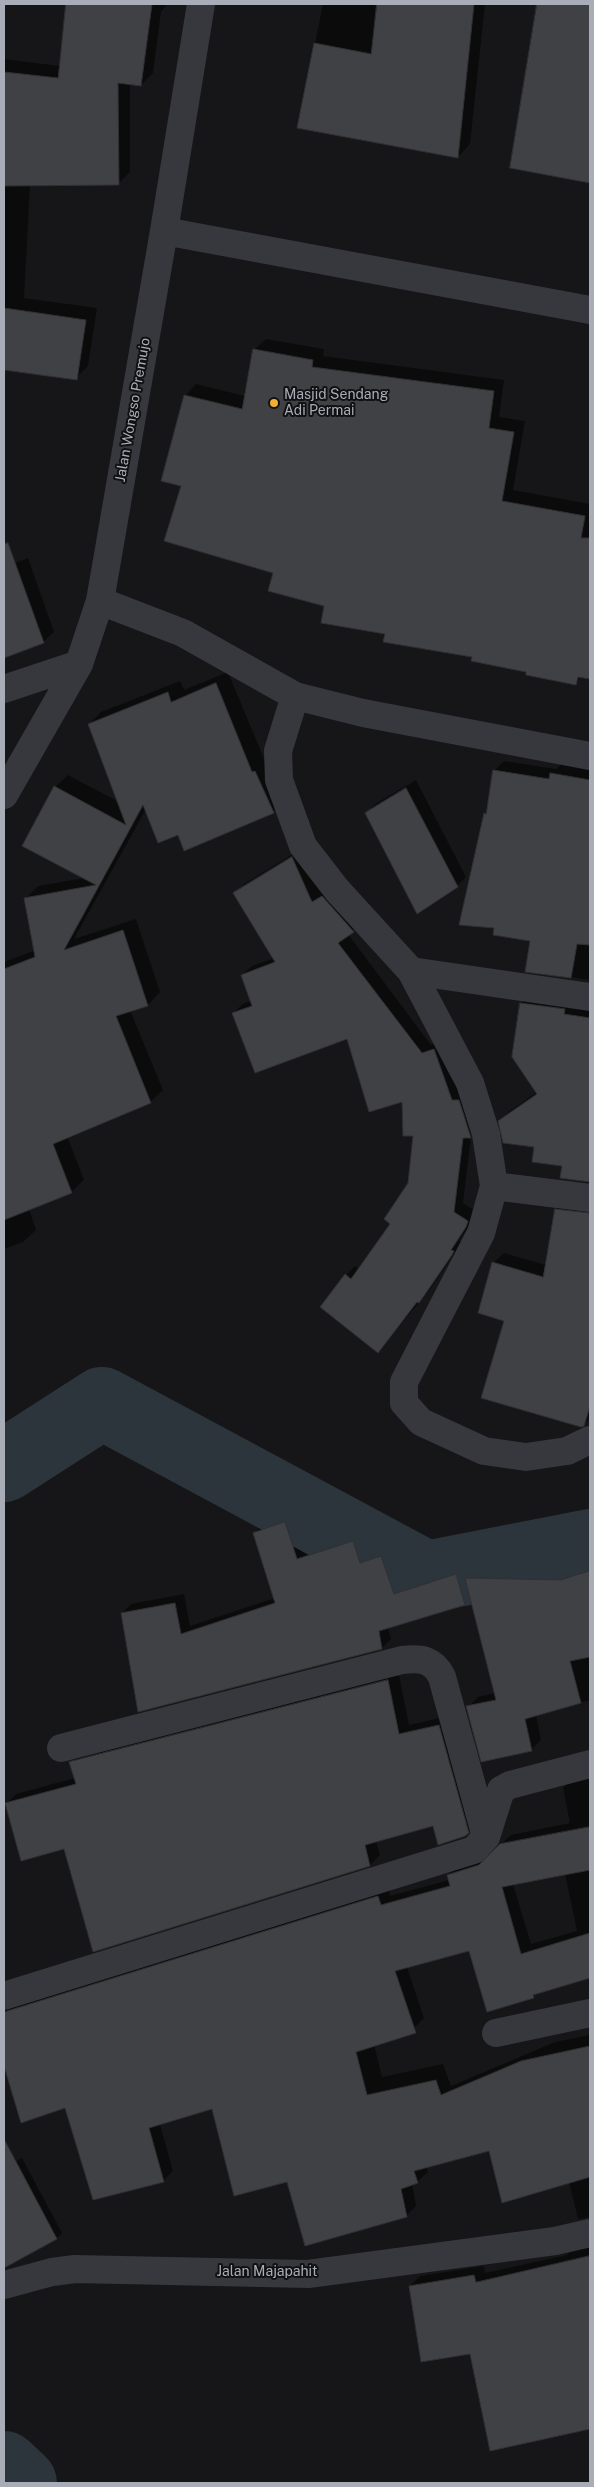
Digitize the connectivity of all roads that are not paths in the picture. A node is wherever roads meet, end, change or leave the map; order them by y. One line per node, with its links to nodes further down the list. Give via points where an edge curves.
1 (201, 4): 2 (street, Jalan Wongso Premujo)
2 (164, 231): 3 (street); 4 (street, Jalan Wongso Premujo)
3 (590, 310)
4 (100, 601): 5 (street, Jalan Wongso Premujo); 7 (street, via 183,633)
5 (79, 664): 6 (street); 9 (street, Jalan Wongso Premujo)
6 (4, 689)
7 (296, 696): 8 (street, via 363,713); 10 (street, via 278,751 279,780 303,846 337,890)
8 (590, 756)
9 (4, 795)
10 (411, 971): 11 (street); 12 (street, via 470,1083 486,1134)
11 (590, 998)
12 (494, 1186): 13 (street); 14 (street, via 481,1233 404,1382 404,1403 421,1422 484,1450 526,1457 567,1451)
13 (590, 1198)
14 (590, 1440)
15 (61, 1748): 17 (street, via 418,1658 437,1668 442,1677)
16 (590, 1764): 17 (street, via 501,1790)
17 (486, 1837): 18 (street, via 474,1850)
18 (4, 1996)
19 (590, 2013): 20 (street)
20 (496, 2034)
21 (590, 2233): 22 (street, Jalan Majapahit, via 555,2241 308,2274 75,2269)
22 (10, 2283)

